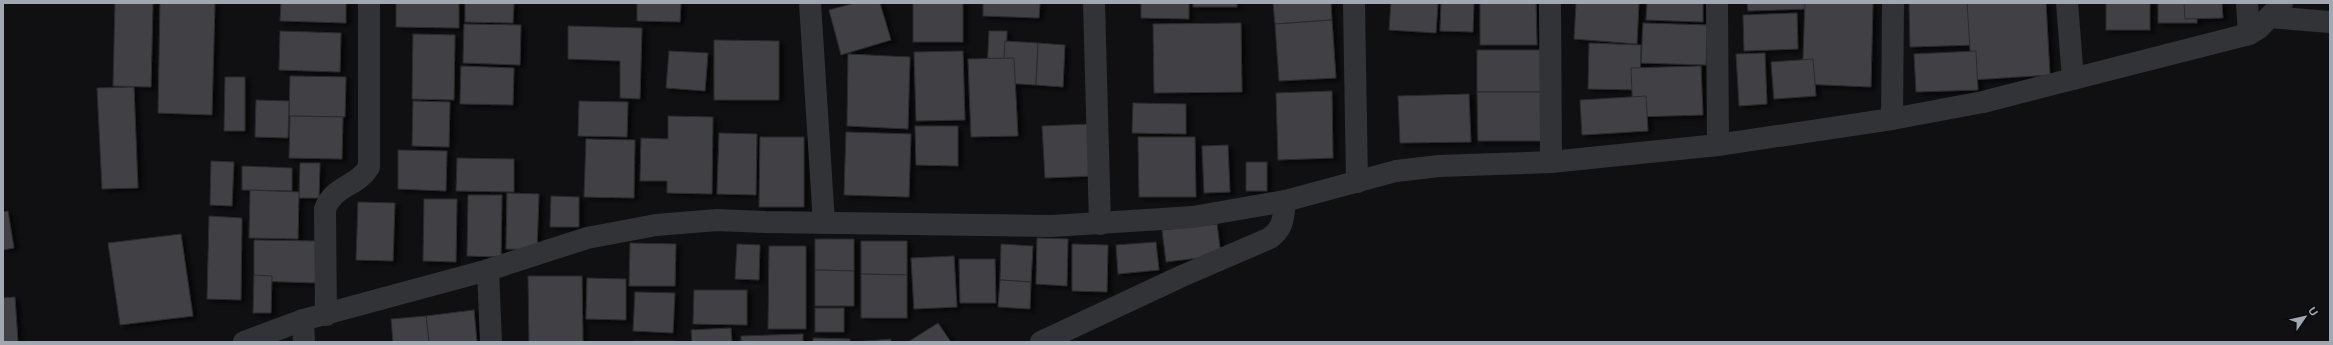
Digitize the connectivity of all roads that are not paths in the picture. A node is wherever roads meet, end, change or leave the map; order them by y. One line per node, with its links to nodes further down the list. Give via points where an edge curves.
1 (368, 3): 22 (street, via 369,167 361,178 340,189 325,209)
2 (810, 3): 19 (street)
3 (1094, 3): 20 (street)
4 (1354, 3): 17 (street)
5 (1550, 3): 16 (street)
6 (1717, 3): 15 (street)
7 (1893, 3): 14 (street)
8 (2067, 3): 13 (street)
9 (2247, 3): 12 (street)
10 (2275, 10): 11 (street); 12 (street)
11 (2330, 22)
12 (2249, 34): 13 (street)
13 (2072, 79): 14 (street, via 1983,102)
14 (1892, 119): 15 (street)
15 (1718, 145): 16 (street)
16 (1551, 162): 17 (street, via 1439,166 1396,171)
17 (1357, 182): 18 (street)
18 (1285, 201): 20 (street, via 1194,217); 27 (street, via 1283,222 1279,231 1270,238)
19 (824, 223): 20 (street, via 1052,226); 21 (street, via 717,220 656,225 587,238)
20 (1100, 224)
21 (488, 270): 22 (street); 26 (street)
22 (326, 315): 23 (street)
23 (303, 320): 24 (street); 25 (street)
24 (244, 342)
25 (304, 342)
26 (491, 342)
27 (1041, 342)

